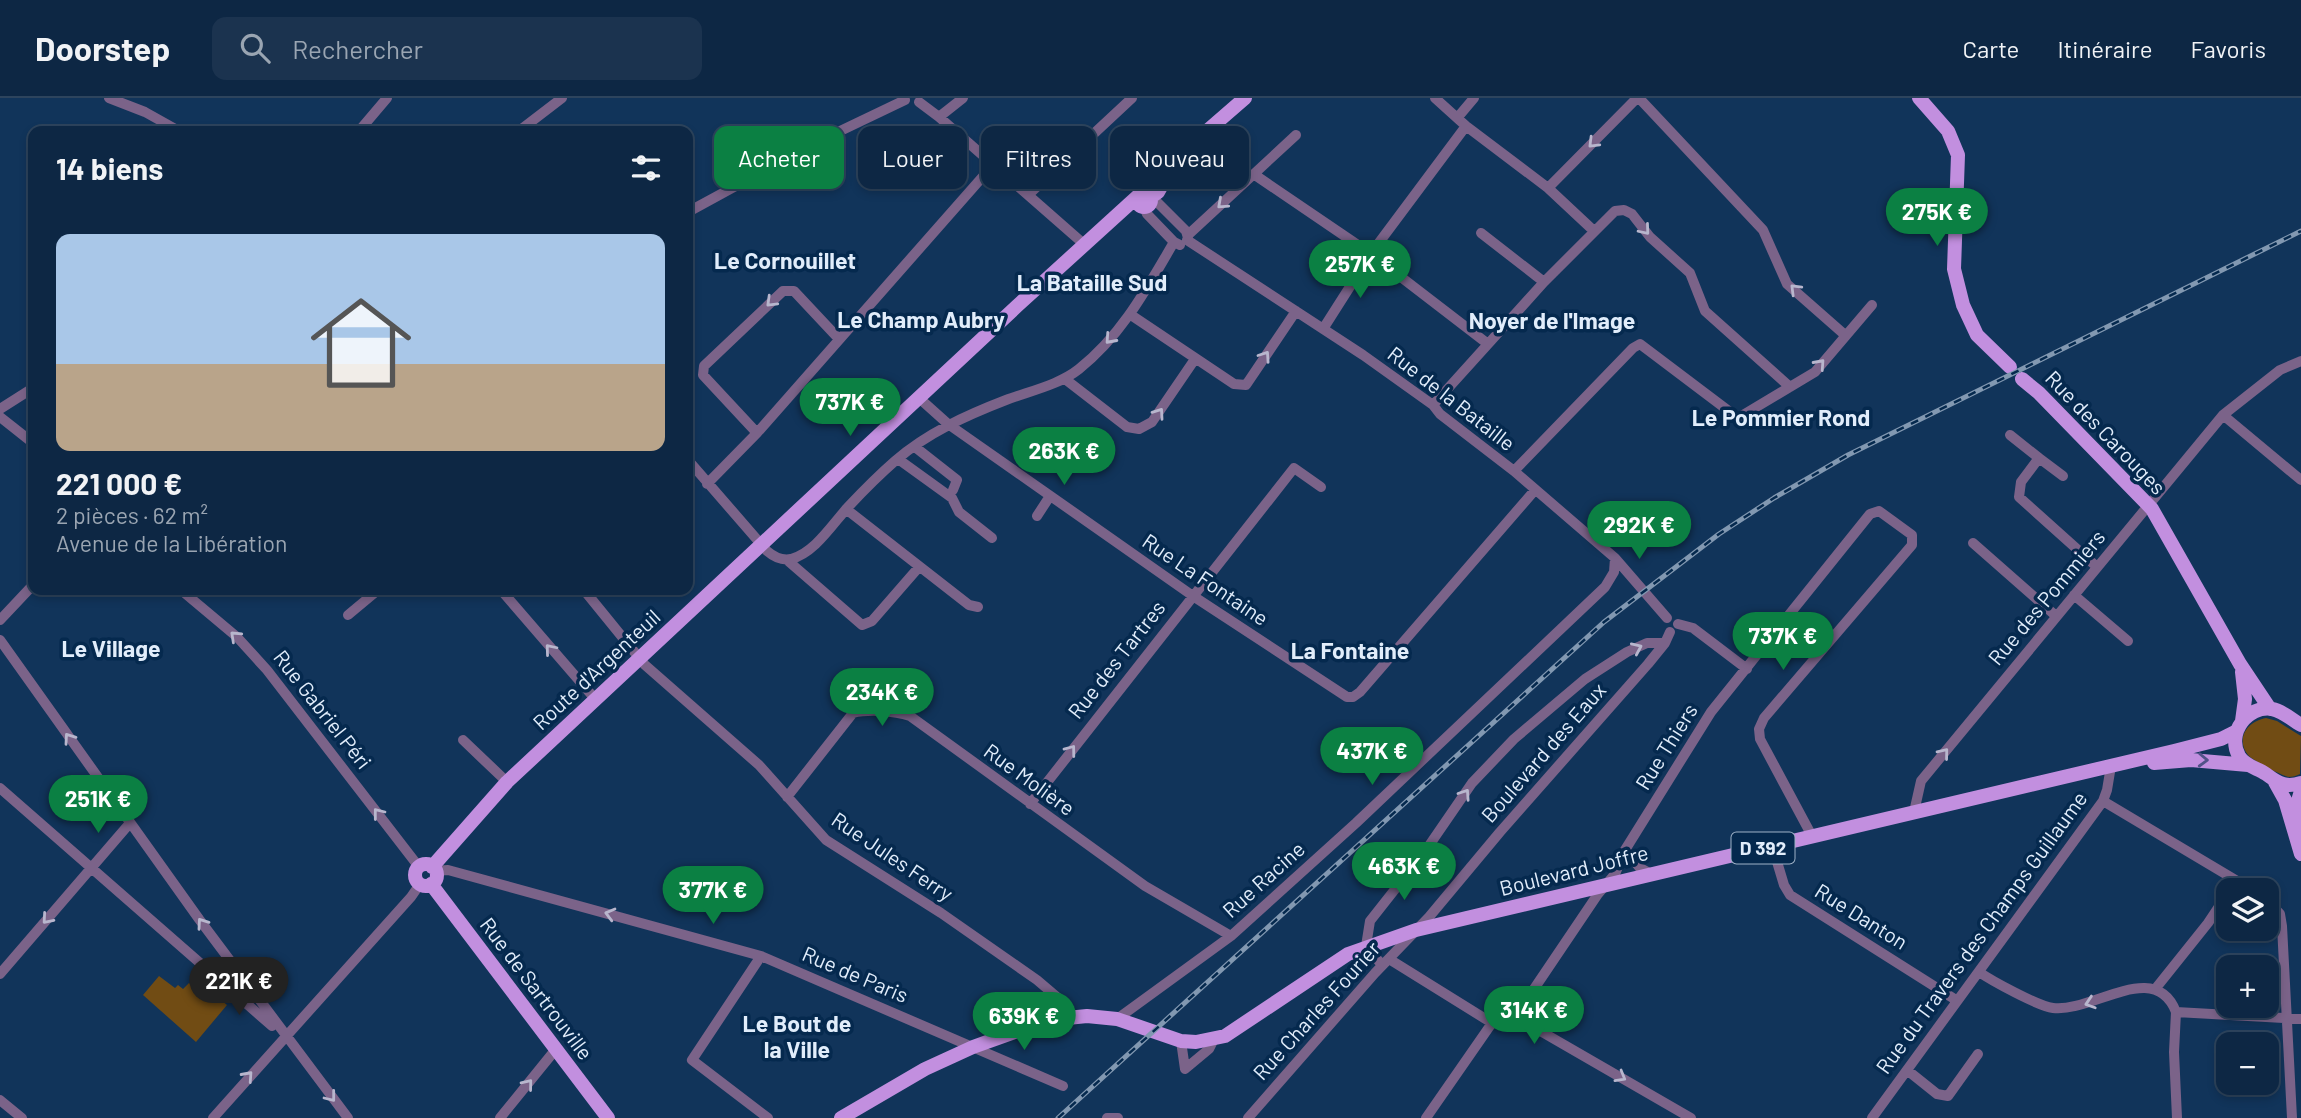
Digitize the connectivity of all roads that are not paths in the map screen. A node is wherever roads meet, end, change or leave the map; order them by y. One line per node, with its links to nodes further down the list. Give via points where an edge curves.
1 (110, 98): 15 (street)
2 (387, 98): 16 (street)
3 (562, 98): 17 (street)
4 (963, 98): 13 (street)
5 (1132, 98): 24 (street)
6 (1245, 98): 25 (main road, Route d'Argenteuil, via 1177,157 1158,192)
7 (1434, 98): 14 (street)
8 (1474, 98): 14 (street)
9 (1638, 98): 22 (street, one-way to 22); 38 (street, one-way to 9, via 1787,284 1763,230)
10 (1919, 98): 43 (main road, via 1948,131 1958,155 1954,269 1963,305 1977,335)
11 (905, 99): 12 (street, via 910,105); 26 (street)
12 (919, 100): 13 (street)
13 (939, 117): 19 (street)
14 (1462, 121): 22 (street); 32 (street)
15 (170, 126)
16 (363, 126)
17 (526, 126)
18 (1296, 135): 20 (street)
19 (981, 155)
20 (1255, 175): 29 (street, one-way to 29); 32 (street)
21 (981, 184): 39 (street)
22 (1548, 187): 27 (street)
23 (1021, 189): 24 (street)
24 (1028, 195): 31 (street)
25 (1145, 200): 29 (street, Rue de la Bataille, via 1155,200); 30 (street, via 1147,214); 31 (main road, Route d'Argenteuil)
26 (693, 209)
27 (1594, 231): 33 (street); 46 (street, one-way to 46, via 1615,211 1632,214 1690,273 1705,311)
28 (1481, 233): 33 (street)
29 (1188, 237): 30 (street, via 1180,245); 35 (street, Rue de la Bataille)
30 (1174, 242): 36 (street)
31 (1085, 245): 48 (main road, Route d'Argenteuil)
32 (1371, 254): 37 (street); 40 (street)
33 (1544, 282): 40 (street)
34 (1872, 305): 38 (street)
35 (1296, 311): 37 (street, Rue de la Bataille); 41 (street, one-way to 35, via 1234,384 1246,385)
36 (1131, 315): 41 (street); 44 (street, one-way to 44, via 1096,355)
37 (1323, 329): 49 (street, Rue de la Bataille)
38 (1845, 335): 46 (street, one-way to 38, via 1815,372)
39 (839, 339): 54 (street); 54 (street, one-way to 54, via 794,291 783,291 704,366 703,374)
40 (1488, 344): 49 (street)
41 (1195, 359): 44 (street, one-way to 41, via 1127,428 1139,429 1152,422)
42 (2301, 360): 51 (street, Rue des Pommiers, via 2280,370)
43 (2010, 367)
44 (1065, 379): 53 (street)
45 (2022, 379): 69 (main road, Rue des Carouges)
46 (1790, 387): 61 (street, via 1738,418 1640,344)
47 (28, 391): 50 (street)
48 (919, 398): 53 (street, Rue La Fontaine); 74 (main road, Route d'Argenteuil)
49 (1433, 405): 61 (street, Rue de la Bataille)
50 (0, 409)
51 (2223, 415): 63 (street); 69 (street, Rue des Pommiers)
52 (0, 416): 56 (street)
53 (948, 425): 57 (street); 68 (street, Rue La Fontaine)
54 (757, 433): 64 (street)
55 (2010, 435): 58 (street)
56 (28, 439)
57 (915, 447): 59 (street); 66 (street, via 957,481)
58 (2039, 458): 62 (street); 78 (street, via 2021,482 2019,497)
59 (898, 459): 70 (street); 72 (street, via 952,498 959,512)
60 (693, 466): 64 (street)
61 (1514, 471): 67 (street, Rue de la Bataille)
62 (2063, 476)
63 (2301, 480)
64 (708, 484): 74 (street)
65 (1321, 487): 85 (street, Rue des Tartres, via 1293,468)
66 (953, 490)
67 (1535, 490): 75 (street, Rue de la Bataille); 85 (street, Rue La Fontaine, via 1353,697 1342,695)
68 (1050, 496): 71 (street); 85 (street, Rue La Fontaine)
69 (2148, 506): 78 (street, Rue des Pommiers); 95 (main road, Rue des Carouges)
70 (846, 509): 76 (street, via 809,549); 77 (street)
71 (1037, 516)
72 (992, 538)
73 (1973, 543): 88 (street)
74 (761, 546): 76 (street); 94 (main road, Route d'Argenteuil)
75 (1615, 558): 90 (street, Rue de la Bataille, via 1667,618 1674,618); 128 (street, Rue Racine, via 1614,572 1605,587)
76 (787, 560): 77 (street, via 862,625 872,621)
77 (919, 567): 86 (street)
78 (2097, 567): 84 (street, Rue des Pommiers)
79 (28, 590): 89 (street)
80 (187, 595): 122 (street, Rue Gabriel Péri, one-way to 80, via 267,670 237,637)
81 (372, 595): 87 (street)
82 (505, 595): 97 (street, one-way to 82)
83 (588, 595): 94 (street, Rue Jules Ferry)
84 (2074, 595): 88 (street, Rue des Pommiers); 92 (street)
85 (1193, 596): 112 (street, Rue des Tartres, one-way to 85)
86 (978, 607)
87 (348, 615)
88 (2056, 616): 113 (street, Rue des Pommiers, one-way to 88, via 1921,781)
89 (0, 620)
90 (1674, 628): 93 (street, Boulevard des Eaux); 96 (street, via 1693,628)
91 (0, 640): 114 (street, one-way to 91)
92 (2128, 641)
93 (1665, 643): 127 (street, Boulevard des Eaux); 129 (street, one-way to 93, via 1370,921 1489,764 1585,680 1627,652 1647,643)
94 (640, 658): 97 (main road, Route d'Argenteuil); 110 (street, Rue Jules Ferry)
95 (2240, 664): 98 (main road, Rue des Carouges); 101 (main road, Rue des Carouges, via 2245,685)
96 (1747, 670): 116 (street, Rue Thiers, via 1870,514 1879,511 1912,535 1912,545 1759,729 1760,739); 118 (street, Rue Thiers, via 1711,712)
97 (596, 700): 105 (main road, Route d'Argenteuil)
98 (2277, 711): 99 (main road, Boulevard Joffre); 100 (main road); 101 (main road, Boulevard Joffre, via 2256,710)
99 (2301, 711)
100 (2301, 725)
101 (2240, 726): 103 (main road, Rue des Carouges, via 2235,742); 104 (main road, Boulevard Joffre / D 392, via 2221,739)
102 (463, 740): 105 (street)
103 (2248, 765): 104 (main road, Boulevard Joffre / D 392, one-way to 103, via 2191,760); 106 (main road)
104 (2111, 766): 111 (street, Rue du Travers des Champs Guillaume); 113 (main road, Boulevard Joffre / D 392)
105 (507, 782): 122 (main road, Route d'Argenteuil)
106 (2276, 782): 107 (main road); 119 (main road)
107 (2301, 783)
108 (0, 788): 120 (street)
109 (2301, 791): 115 (main road, via 2297,804)
110 (788, 797): 112 (street, Rue Molière, via 853,713 864,711 910,716); 137 (street, Rue Jules Ferry, via 832,844 1037,980 1064,1003)
111 (2103, 801): 123 (street); 132 (street, Rue du Travers des Champs Guillaume)
112 (1030, 804): 128 (street, Rue Molière, via 1145,886)
113 (1914, 812): 116 (main road, Boulevard Joffre / D 392)
114 (130, 823): 120 (street); 143 (street, one-way to 114)
115 (2301, 825)
116 (1812, 836): 117 (main road, Boulevard Joffre / D 392)
117 (1772, 845): 121 (main road, Boulevard Joffre / D 392); 135 (street, Rue Danton, via 1790,895)
118 (1625, 850): 121 (street); 124 (street, Rue Thiers)
119 (2301, 854)
120 (92, 867): 133 (street, one-way to 133); 143 (street)
121 (1651, 874): 124 (main road, Boulevard Joffre / D 392)
122 (428, 875): 130 (street, Rue de Paris, one-way to 122, via 450,870); 143 (street); 147 (main road, Rue de Sartrouville)
123 (2233, 878)
124 (1607, 885): 127 (main road, Boulevard Joffre / D 392); 142 (street, Rue Thiers)
125 (2216, 911): 134 (street)
126 (2279, 913): 138 (street)
127 (1416, 930): 129 (main road, Boulevard Joffre / D 392); 131 (street, Rue Charles Fourier)
128 (1231, 936): 139 (street, Rue Racine)
129 (1366, 946): 131 (street); 144 (main road, Boulevard Joffre / D 392, via 1327,966 1232,1033)
130 (761, 956): 146 (street, Rue de Paris); 157 (street, via 692,1060)
131 (1386, 962): 141 (street); 161 (street, Rue Charles Fourier)
132 (1979, 972): 134 (street, one-way to 132, via 2122,991 2079,1007 2052,1008); 135 (street, Rue du Travers des Champs Guillaume)
133 (0, 974)
134 (2156, 988): 136 (street)
135 (1956, 1000): 149 (street, Rue du Travers des Champs Guillaume)
136 (2176, 1012): 138 (street); 165 (street)
137 (1071, 1016): 139 (main road, Boulevard Joffre / D 392); 146 (main road, Boulevard Joffre / D 392)
138 (2286, 1017): 140 (street); 166 (street)
139 (1117, 1019): 145 (main road, Boulevard Joffre / D 392)
140 (2301, 1019)
141 (1492, 1023): 142 (street); 162 (street)
142 (1511, 1023): 163 (street, one-way to 163, via 1542,1032)
143 (286, 1037): 153 (street, one-way to 143); 154 (street, one-way to 154)
144 (1214, 1039): 145 (main road, Boulevard Joffre / D 392); 145 (street, via 1185,1069)
145 (1181, 1041)
146 (972, 1047): 150 (street, Rue de Paris); 158 (main road, Boulevard Joffre / D 392)
147 (556, 1049): 155 (street, one-way to 147); 156 (main road, Rue de Sartrouville)
148 (1978, 1054): 149 (street, via 1945,1097)
149 (1907, 1070): 164 (street, Rue du Travers des Champs Guillaume)
150 (1063, 1086)
151 (0, 1100): 152 (street)
152 (22, 1118)
153 (213, 1118)
154 (348, 1118)
155 (500, 1118)
156 (608, 1118)
157 (768, 1118)
158 (841, 1118)
159 (1107, 1118): 160 (street)
160 (1118, 1118)
161 (1248, 1118)
162 (1426, 1118)
163 (1691, 1118)
164 (1872, 1118)
165 (2177, 1118)
166 (2292, 1118)

